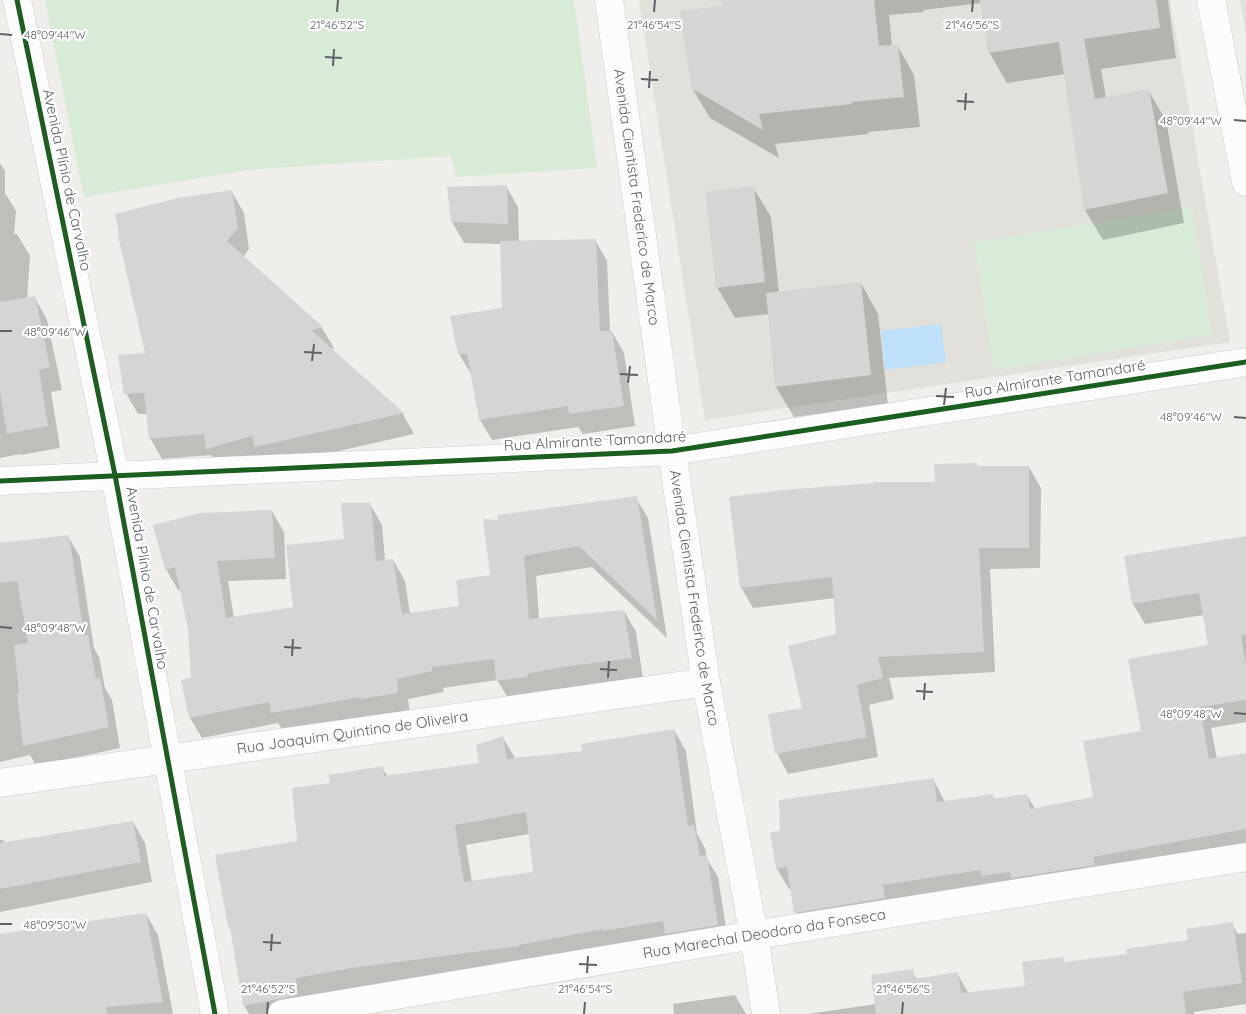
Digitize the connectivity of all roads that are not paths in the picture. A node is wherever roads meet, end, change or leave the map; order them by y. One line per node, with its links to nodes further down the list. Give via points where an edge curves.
1 (17, 0): 7 (street, Avenida Plínio de Carvalho)
2 (609, 0): 6 (street, Avenida Cientista Frederico de Marco)
3 (1211, 0): 4 (street)
4 (1246, 182)
5 (1246, 362): 6 (street, Rua Almirante Tamandaré)
6 (672, 451): 7 (street, Rua Almirante Tamandaré); 9 (street, Avenida Cientista Frederico de Marco)
7 (115, 475): 8 (street, Rua Almirante Tamandaré); 10 (street, Avenida Plínio de Carvalho)
8 (0, 481)
9 (706, 682): 10 (street, Rua Joaquim Quintino de Oliveira); 13 (street, Avenida Cientista Frederico de Marco)
10 (167, 760): 11 (street, Rua Joaquim Quintino de Oliveira); 14 (street, Avenida Plínio de Carvalho)
11 (0, 783)
12 (1246, 857): 13 (street, Rua Marechal Deodoro da Fonseca)
13 (754, 935): 15 (street, Rua Marechal Deodoro da Fonseca); 16 (street, Avenida Cientista Frederico de Marco)
14 (215, 1014)
15 (282, 1014)
16 (766, 1014)

